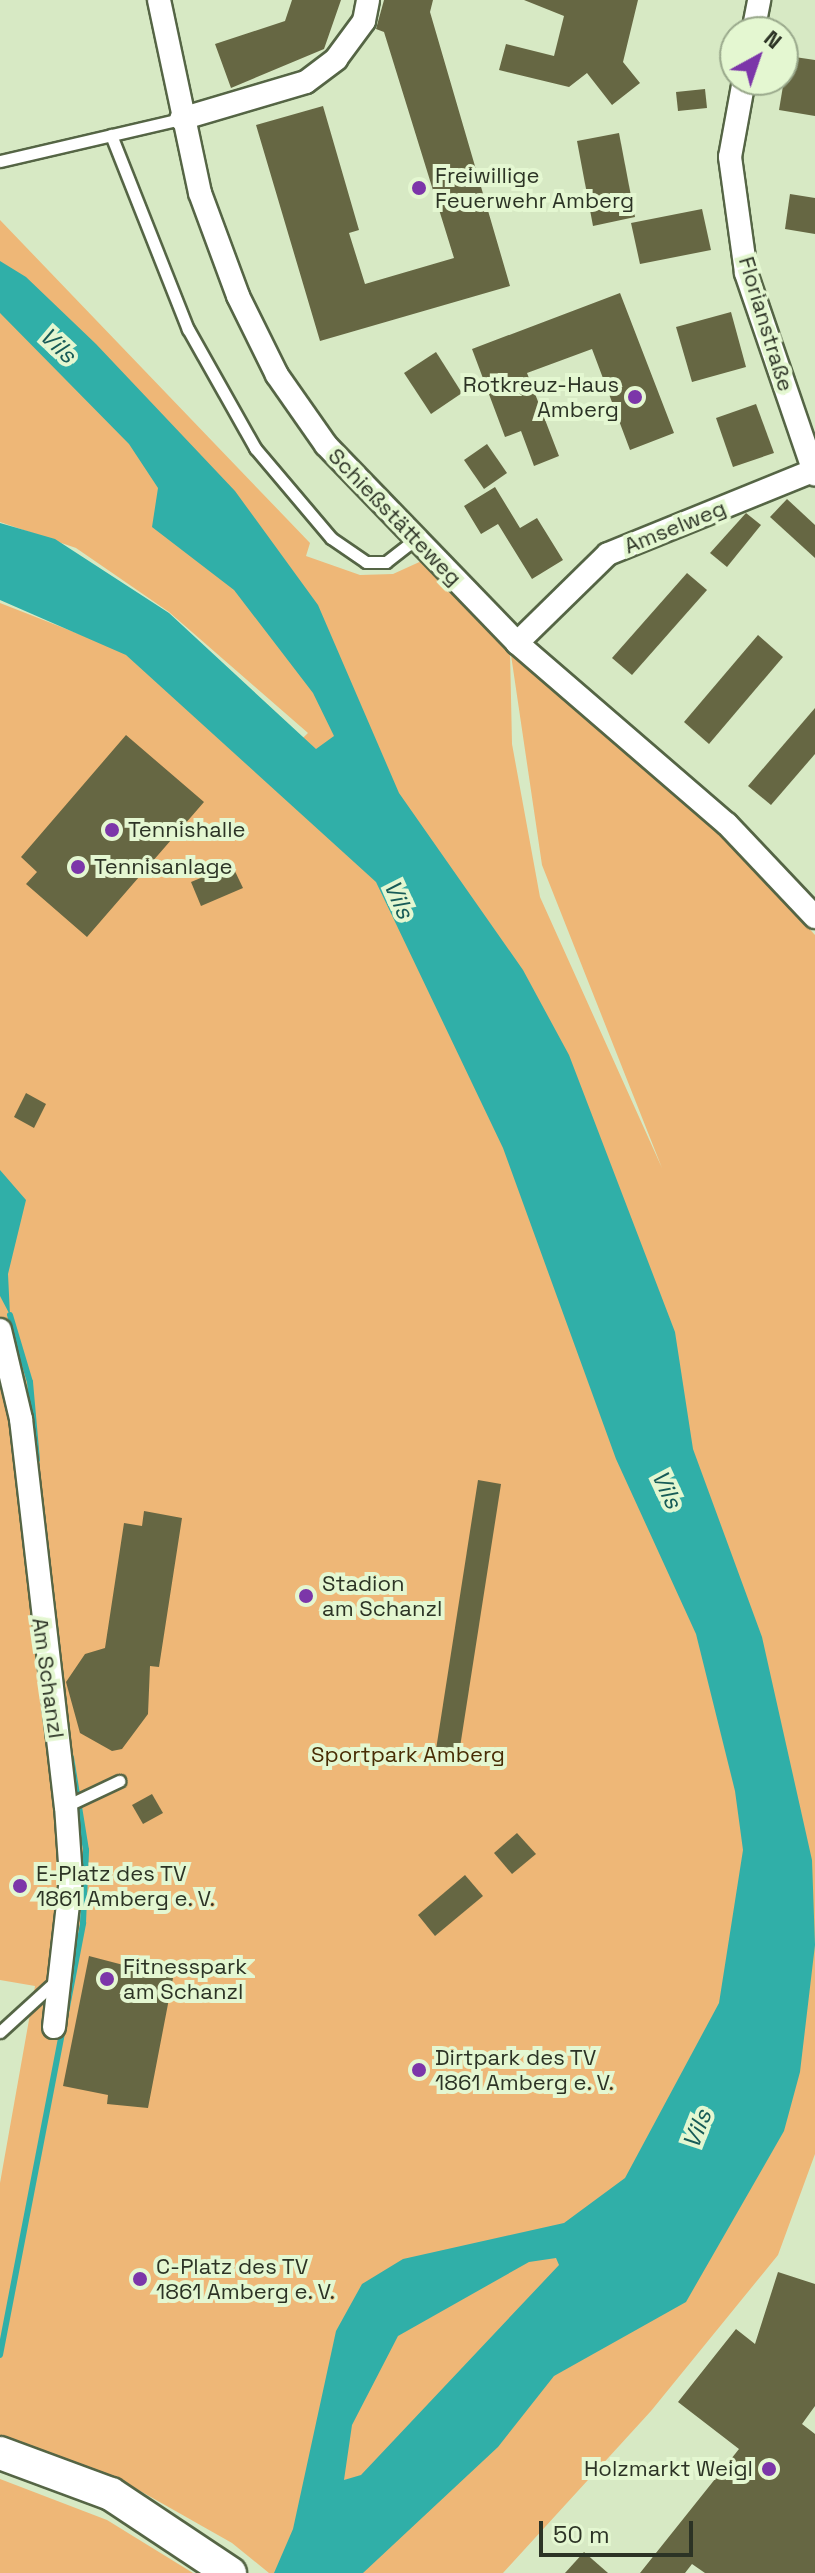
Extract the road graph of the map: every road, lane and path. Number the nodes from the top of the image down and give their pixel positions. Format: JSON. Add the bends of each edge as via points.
{"nodes":[{"id":1,"x":159,"y":0,"type":"edge"},
{"id":2,"x":368,"y":0,"type":"edge"},
{"id":3,"x":741,"y":96,"type":"edge"},
{"id":4,"x":181,"y":119,"type":"junction"},
{"id":5,"x":111,"y":135,"type":"junction"},
{"id":6,"x":0,"y":161,"type":"edge"},
{"id":7,"x":814,"y":472,"type":"edge"},
{"id":8,"x":415,"y":539,"type":"junction"},
{"id":9,"x":517,"y":643,"type":"junction"},
{"id":10,"x":815,"y":917,"type":"edge"},
{"id":11,"x":0,"y":1330,"type":"edge"},
{"id":12,"x":119,"y":1781,"type":"dead end"},
{"id":13,"x":66,"y":1806,"type":"junction"},
{"id":14,"x":61,"y":1976,"type":"junction"},
{"id":15,"x":54,"y":2027,"type":"dead end"},
{"id":16,"x":0,"y":2032,"type":"edge"},
{"id":17,"x":0,"y":2453,"type":"edge"},
{"id":18,"x":221,"y":2566,"type":"edge"}],
"edges":[{"from":1,"to":4,"type":"street","name":"Schießstätteweg"},
{"from":2,"to":4,"type":"street","via":[[364,21],[336,59],[306,82]]},
{"from":3,"to":7,"type":"street","name":"Florianstraße","via":[[730,157],[746,273]]},
{"from":4,"to":5,"type":"lane"},
{"from":4,"to":8,"type":"street","name":"Schießstätteweg","via":[[238,296],[277,375],[326,445]]},
{"from":5,"to":6,"type":"lane"},
{"from":5,"to":8,"type":"lane","via":[[188,329],[255,448],[331,538],[366,562],[386,562]]},
{"from":7,"to":9,"type":"street","name":"Amselweg","via":[[608,554]]},
{"from":8,"to":9,"type":"street","name":"Schießstätteweg"},
{"from":9,"to":10,"type":"street","name":"Schießstätteweg","via":[[727,824]]},
{"from":11,"to":13,"type":"street","name":"Am Schanzl","via":[[21,1419]]},
{"from":12,"to":13,"type":"lane"},
{"from":13,"to":14,"type":"street","name":"Am Schanzl","via":[[71,1878]]},
{"from":14,"to":15,"type":"street","name":"Am Schanzl"},
{"from":14,"to":16,"type":"lane"},
{"from":17,"to":18,"type":"main road","via":[[111,2494]]}]}
